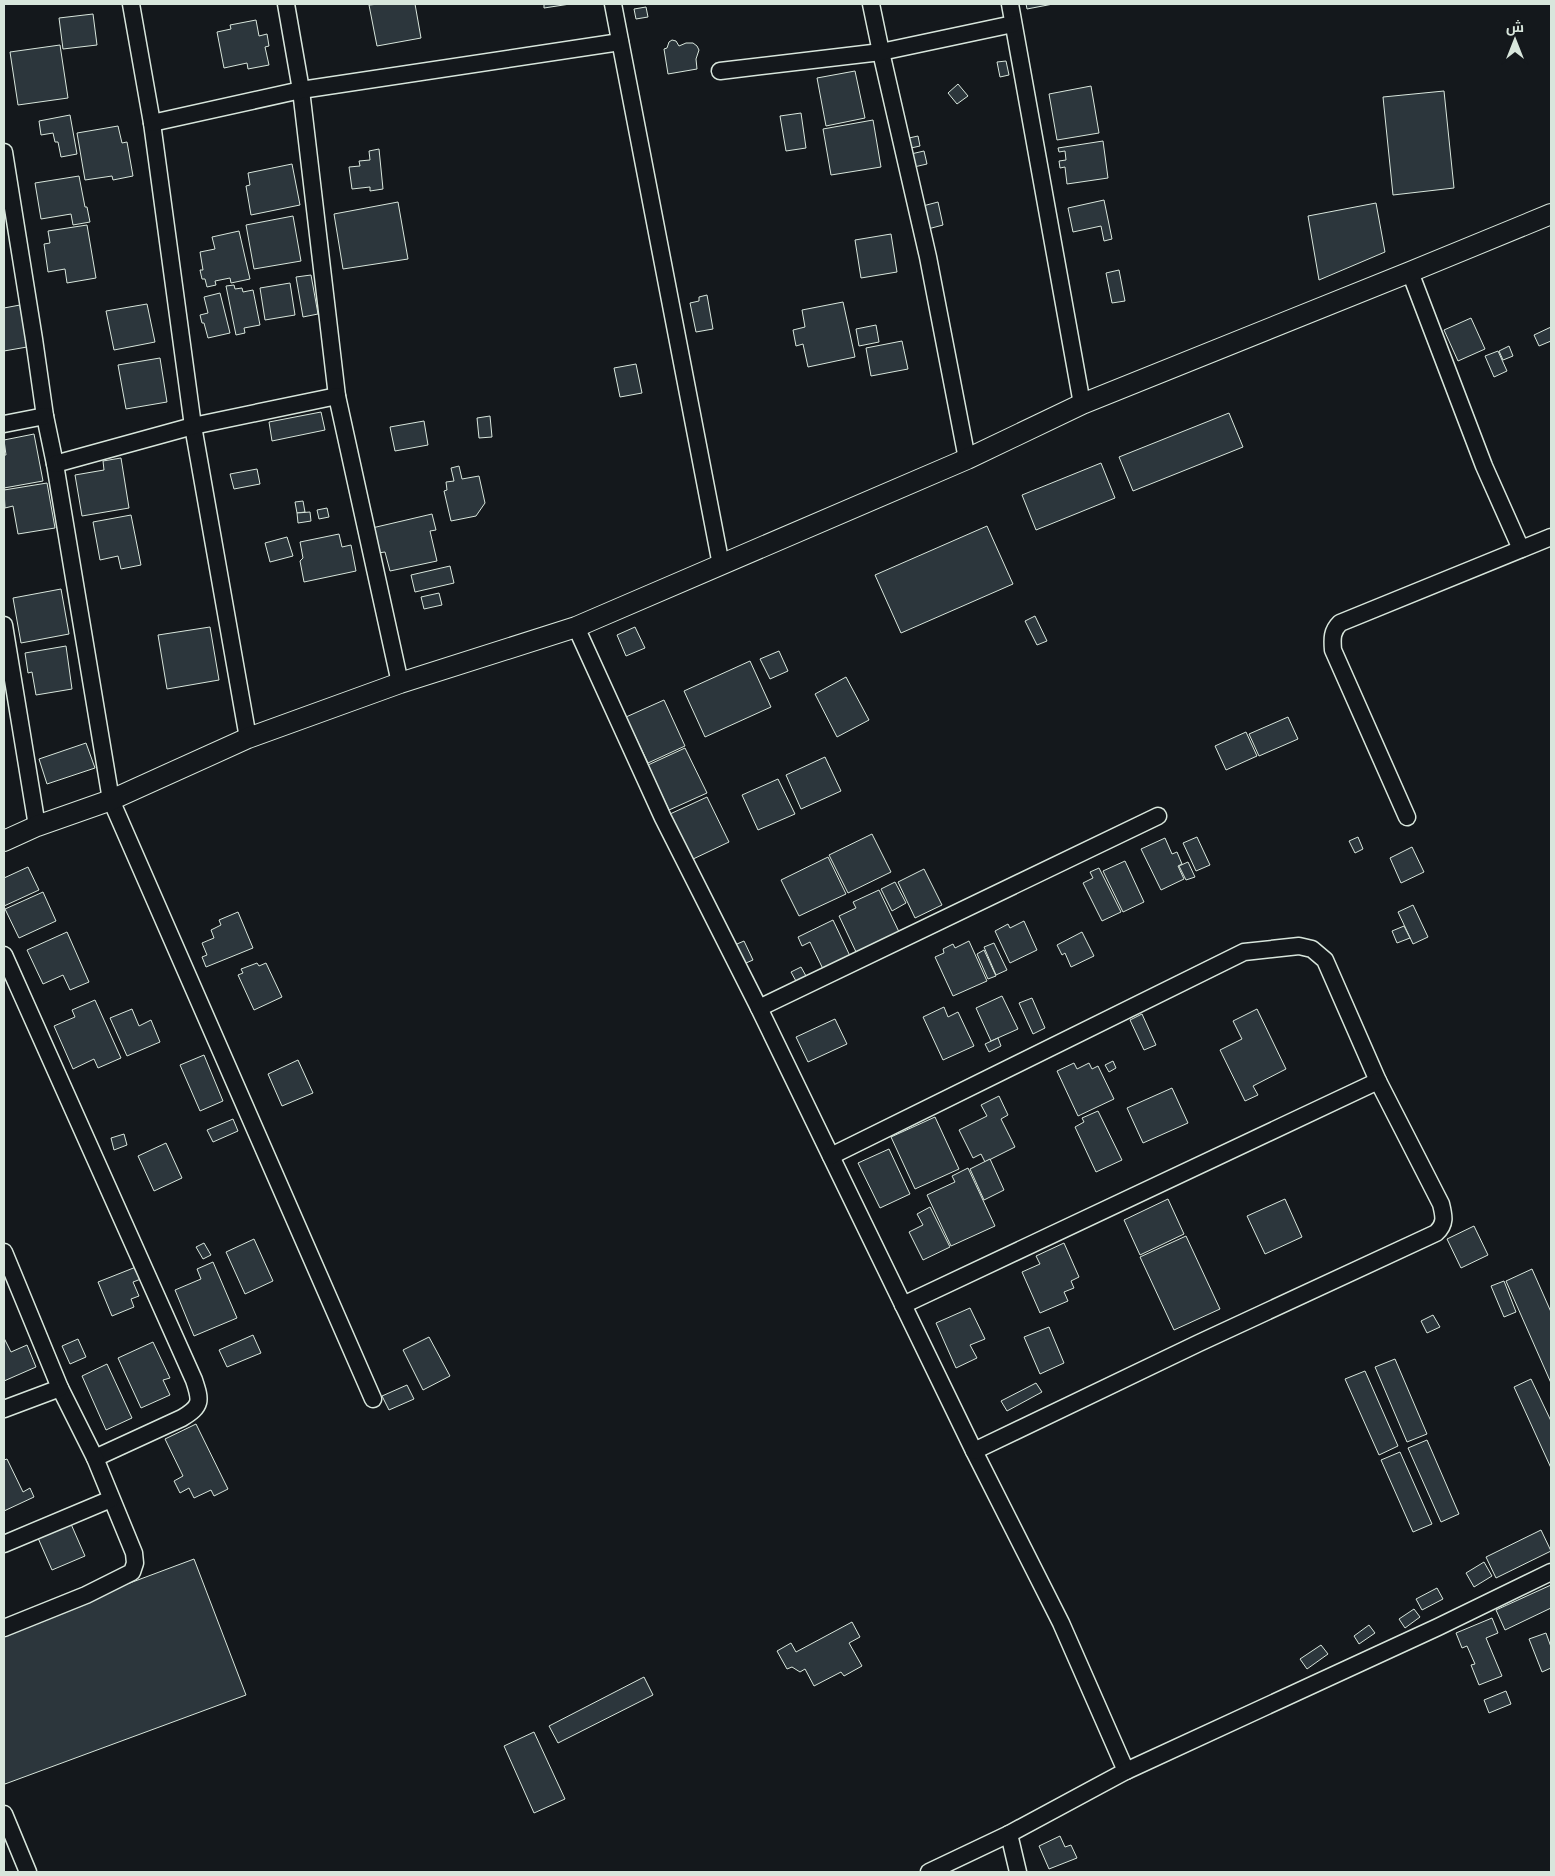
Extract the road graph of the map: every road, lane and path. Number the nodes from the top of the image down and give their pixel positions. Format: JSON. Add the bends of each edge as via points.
{"nodes":[{"id":1,"x":131,"y":4,"type":"edge"},
{"id":2,"x":286,"y":4,"type":"edge"},
{"id":3,"x":613,"y":4,"type":"edge"},
{"id":4,"x":871,"y":4,"type":"edge"},
{"id":5,"x":1010,"y":4,"type":"edge"},
{"id":6,"x":1013,"y":24,"type":"junction"},
{"id":7,"x":620,"y":42,"type":"junction"},
{"id":8,"x":881,"y":52,"type":"junction"},
{"id":9,"x":720,"y":71,"type":"dead end"},
{"id":10,"x":300,"y":90,"type":"junction"},
{"id":11,"x":152,"y":122,"type":"junction"},
{"id":12,"x":4,"y":152,"type":"edge"},
{"id":13,"x":1551,"y":214,"type":"edge"},
{"id":14,"x":1410,"y":272,"type":"junction"},
{"id":15,"x":337,"y":396,"type":"junction"},
{"id":16,"x":1082,"y":404,"type":"junction"},
{"id":17,"x":45,"y":416,"type":"junction"},
{"id":18,"x":4,"y":424,"type":"edge"},
{"id":19,"x":193,"y":426,"type":"junction"},
{"id":20,"x":967,"y":459,"type":"junction"},
{"id":21,"x":55,"y":464,"type":"junction"},
{"id":22,"x":1551,"y":537,"type":"edge"},
{"id":23,"x":1521,"y":550,"type":"junction"},
{"id":24,"x":721,"y":565,"type":"junction"},
{"id":25,"x":4,"y":626,"type":"edge"},
{"id":26,"x":576,"y":627,"type":"junction"},
{"id":27,"x":400,"y":683,"type":"junction"},
{"id":28,"x":248,"y":738,"type":"junction"},
{"id":29,"x":110,"y":800,"type":"junction"},
{"id":30,"x":1158,"y":816,"type":"dead end"},
{"id":31,"x":1407,"y":817,"type":"dead end"},
{"id":32,"x":37,"y":826,"type":"junction"},
{"id":33,"x":4,"y":841,"type":"edge"},
{"id":34,"x":4,"y":955,"type":"edge"},
{"id":35,"x":759,"y":1008,"type":"junction"},
{"id":36,"x":1378,"y":1081,"type":"junction"},
{"id":37,"x":831,"y":1156,"type":"junction"},
{"id":38,"x":4,"y":1252,"type":"edge"},
{"id":39,"x":903,"y":1305,"type":"junction"},
{"id":40,"x":60,"y":1388,"type":"junction"},
{"id":41,"x":373,"y":1399,"type":"dead end"},
{"id":42,"x":4,"y":1409,"type":"edge"},
{"id":43,"x":974,"y":1451,"type":"junction"},
{"id":44,"x":95,"y":1458,"type":"junction"},
{"id":45,"x":111,"y":1499,"type":"junction"},
{"id":46,"x":4,"y":1544,"type":"edge"},
{"id":47,"x":1551,"y":1572,"type":"edge"},
{"id":48,"x":4,"y":1628,"type":"edge"},
{"id":49,"x":1126,"y":1771,"type":"junction"},
{"id":50,"x":4,"y":1814,"type":"edge"},
{"id":51,"x":1009,"y":1834,"type":"junction"},
{"id":52,"x":28,"y":1872,"type":"edge"},
{"id":53,"x":929,"y":1872,"type":"edge"},
{"id":54,"x":1018,"y":1872,"type":"edge"}],
"edges":[{"from":1,"to":11,"type":"street"},
{"from":2,"to":10,"type":"street"},
{"from":3,"to":7,"type":"street"},
{"from":4,"to":8,"type":"street"},
{"from":5,"to":6,"type":"street"},
{"from":6,"to":8,"type":"street"},
{"from":6,"to":16,"type":"street"},
{"from":7,"to":10,"type":"street"},
{"from":7,"to":24,"type":"street"},
{"from":8,"to":9,"type":"street"},
{"from":8,"to":20,"type":"street","via":[[928,257]]},
{"from":10,"to":11,"type":"street"},
{"from":10,"to":15,"type":"street"},
{"from":11,"to":19,"type":"street"},
{"from":12,"to":17,"type":"street"},
{"from":13,"to":14,"type":"street"},
{"from":14,"to":16,"type":"street"},
{"from":14,"to":23,"type":"street","via":[[1484,466]]},
{"from":15,"to":19,"type":"street"},
{"from":15,"to":27,"type":"street"},
{"from":16,"to":20,"type":"street"},
{"from":17,"to":18,"type":"street"},
{"from":17,"to":21,"type":"street"},
{"from":19,"to":21,"type":"street"},
{"from":19,"to":28,"type":"street"},
{"from":20,"to":24,"type":"street"},
{"from":21,"to":29,"type":"street"},
{"from":22,"to":23,"type":"street"},
{"from":23,"to":31,"type":"street","via":[[1340,623],[1334,629],[1333,650]]},
{"from":24,"to":26,"type":"street"},
{"from":25,"to":32,"type":"street"},
{"from":26,"to":27,"type":"street"},
{"from":26,"to":35,"type":"street","via":[[663,818]]},
{"from":27,"to":28,"type":"street"},
{"from":28,"to":29,"type":"street"},
{"from":29,"to":32,"type":"street"},
{"from":29,"to":41,"type":"street"},
{"from":30,"to":35,"type":"street"},
{"from":32,"to":33,"type":"street"},
{"from":34,"to":44,"type":"street","via":[[199,1395],[194,1411]]},
{"from":35,"to":37,"type":"street"},
{"from":36,"to":37,"type":"street","via":[[1325,960],[1312,949],[1299,946],[1244,952]]},
{"from":36,"to":39,"type":"street"},
{"from":36,"to":43,"type":"street","via":[[1441,1204],[1444,1214],[1442,1228]]},
{"from":37,"to":39,"type":"street"},
{"from":38,"to":40,"type":"street"},
{"from":39,"to":43,"type":"street"},
{"from":40,"to":42,"type":"street"},
{"from":40,"to":44,"type":"street"},
{"from":43,"to":49,"type":"street","via":[[1062,1623]]},
{"from":44,"to":45,"type":"street"},
{"from":45,"to":46,"type":"street"},
{"from":45,"to":48,"type":"street","via":[[134,1553],[132,1572],[86,1595]]},
{"from":47,"to":49,"type":"street"},
{"from":49,"to":51,"type":"street"},
{"from":50,"to":52,"type":"street"},
{"from":51,"to":53,"type":"street"},
{"from":51,"to":54,"type":"street"}]}
